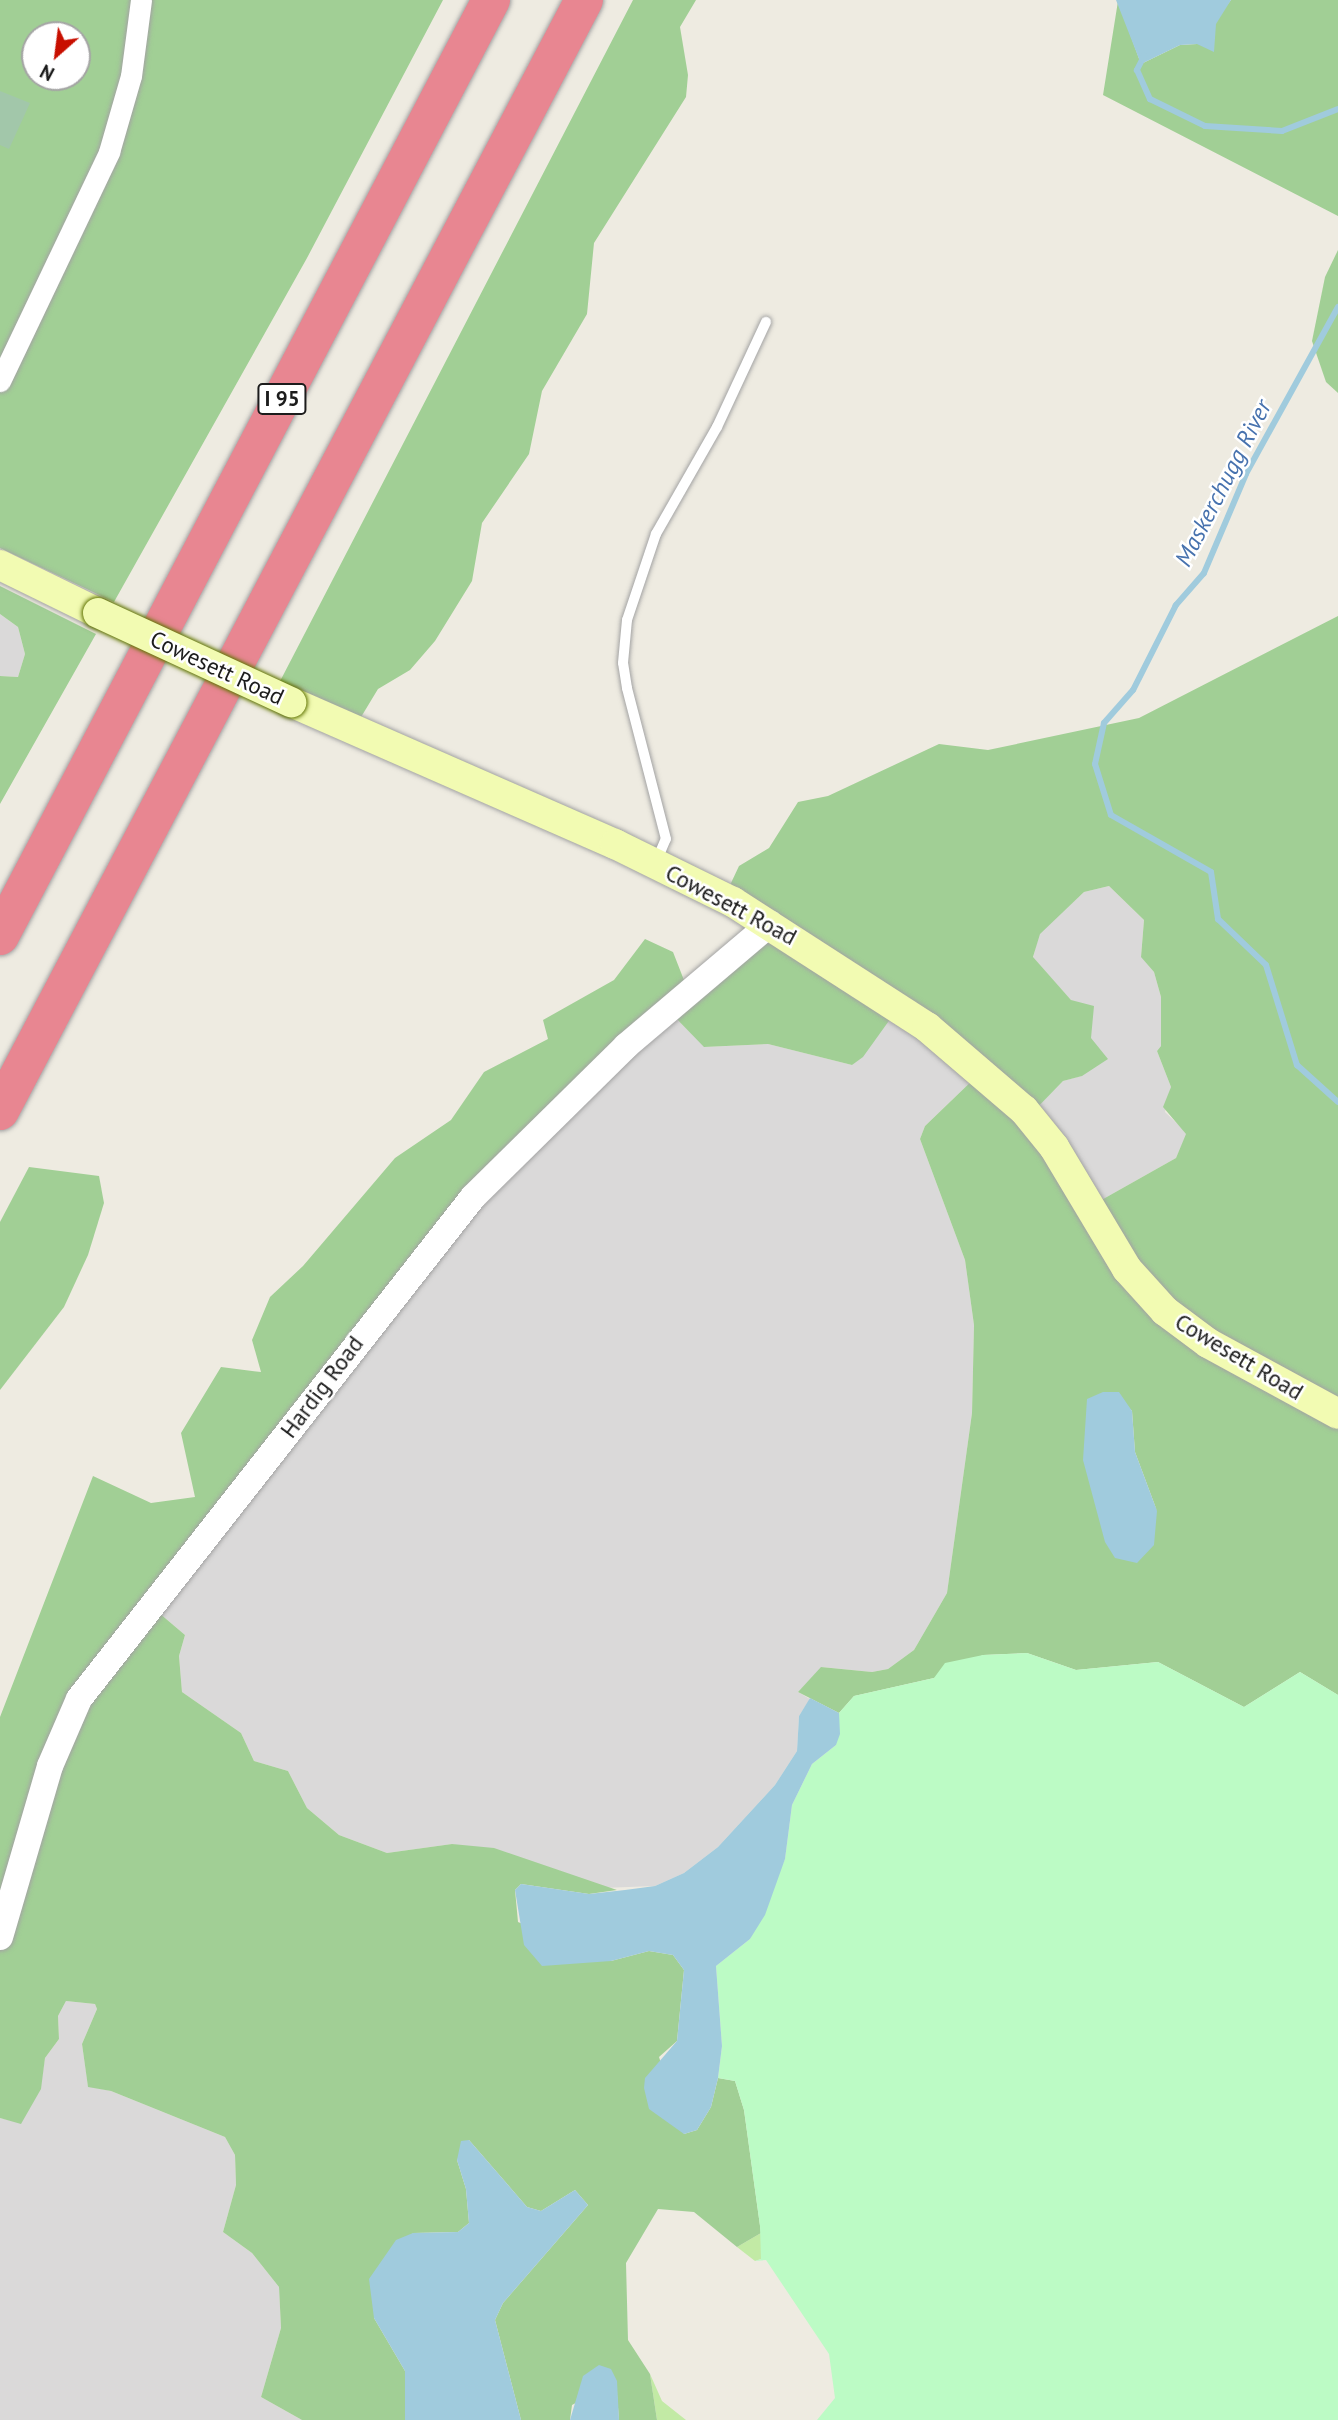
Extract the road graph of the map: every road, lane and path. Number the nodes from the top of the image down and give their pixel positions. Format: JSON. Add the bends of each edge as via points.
{"nodes":[{"id":1,"x":141,"y":0,"type":"edge"},
{"id":2,"x":491,"y":0,"type":"edge"},
{"id":3,"x":584,"y":0,"type":"edge"},
{"id":4,"x":766,"y":322,"type":"dead end"},
{"id":5,"x":0,"y":381,"type":"edge"},
{"id":6,"x":0,"y":565,"type":"edge"},
{"id":7,"x":655,"y":864,"type":"junction"},
{"id":8,"x":770,"y":925,"type":"junction"},
{"id":9,"x":0,"y":936,"type":"edge"},
{"id":10,"x":0,"y":1111,"type":"edge"},
{"id":11,"x":1338,"y":1414,"type":"edge"},
{"id":12,"x":0,"y":1937,"type":"edge"}],
"edges":[{"from":1,"to":5,"type":"street","via":[[131,76],[109,152]]},
{"from":2,"to":9,"type":"highway","number":"I 95"},
{"from":3,"to":10,"type":"highway"},
{"from":4,"to":7,"type":"lane","via":[[717,427],[656,534],[627,620],[623,663],[627,688],[666,839]]},
{"from":6,"to":7,"type":"main road","name":"Cowesett Road","bridge":true,"via":[[291,702]]},
{"from":7,"to":8,"type":"main road","name":"Cowesett Road"},
{"from":8,"to":11,"type":"main road","name":"Cowesett Road","via":[[927,1027],[1002,1087],[1054,1147],[1110,1244],[1165,1311],[1208,1343]]},
{"from":8,"to":12,"type":"street","name":"Hardig Road","via":[[626,1046],[473,1197],[79,1699],[50,1766]]}]}
